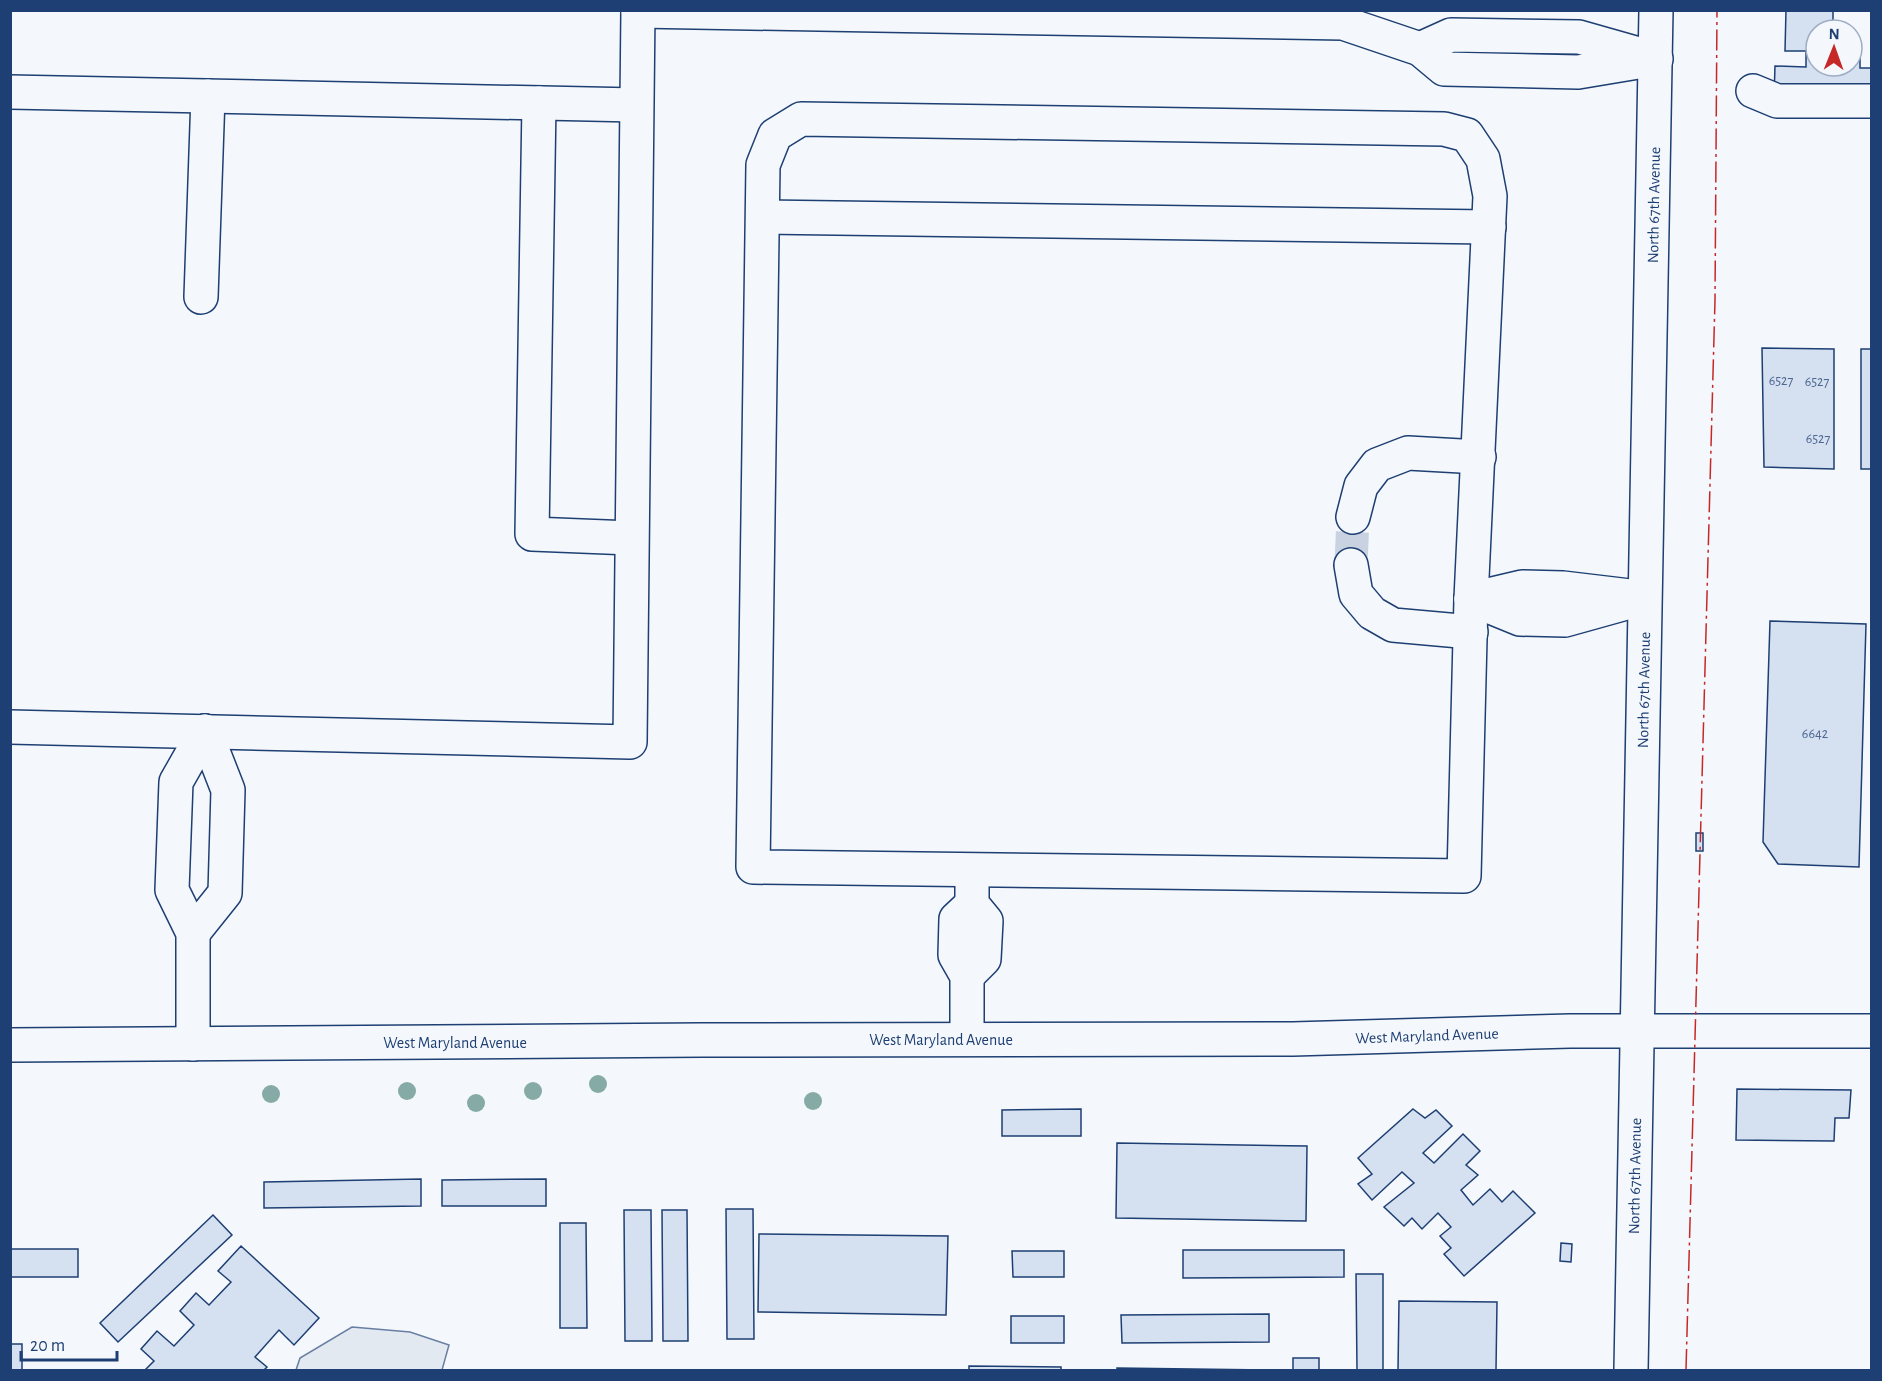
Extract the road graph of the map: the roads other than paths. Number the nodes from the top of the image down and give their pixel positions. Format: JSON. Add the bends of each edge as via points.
{"nodes":[{"id":1,"x":1656,"y":10,"type":"edge"},
{"id":2,"x":638,"y":11,"type":"edge"},
{"id":3,"x":1343,"y":16,"type":"edge"},
{"id":4,"x":1656,"y":59,"type":"junction"},
{"id":5,"x":1753,"y":91,"type":"dead end"},
{"id":6,"x":10,"y":92,"type":"edge"},
{"id":7,"x":208,"y":96,"type":"junction"},
{"id":8,"x":1872,"y":101,"type":"edge"},
{"id":9,"x":539,"y":103,"type":"junction"},
{"id":10,"x":636,"y":105,"type":"junction"},
{"id":11,"x":763,"y":217,"type":"junction"},
{"id":12,"x":1489,"y":227,"type":"junction"},
{"id":13,"x":201,"y":297,"type":"dead end"},
{"id":14,"x":1479,"y":457,"type":"junction"},
{"id":15,"x":1353,"y":517,"type":"tunnel mouth"},
{"id":16,"x":632,"y":538,"type":"junction"},
{"id":17,"x":1351,"y":565,"type":"tunnel mouth"},
{"id":18,"x":1644,"y":598,"type":"junction"},
{"id":19,"x":1471,"y":599,"type":"junction"},
{"id":20,"x":1471,"y":632,"type":"junction"},
{"id":21,"x":10,"y":727,"type":"edge"},
{"id":22,"x":205,"y":731,"type":"junction"},
{"id":23,"x":973,"y":870,"type":"junction"},
{"id":24,"x":193,"y":933,"type":"junction"},
{"id":25,"x":1637,"y":1030,"type":"junction"},
{"id":26,"x":1872,"y":1031,"type":"edge"},
{"id":27,"x":967,"y":1039,"type":"junction"},
{"id":28,"x":193,"y":1044,"type":"junction"},
{"id":29,"x":10,"y":1045,"type":"edge"},
{"id":30,"x":1631,"y":1371,"type":"edge"}],
"edges":[{"from":1,"to":4,"type":"street","name":"North 67th Avenue"},
{"from":2,"to":3,"type":"street"},
{"from":2,"to":10,"type":"street"},
{"from":3,"to":4,"type":"street","via":[[1420,49],[1450,35],[1579,37]]},
{"from":4,"to":18,"type":"street","name":"North 67th Avenue"},
{"from":5,"to":8,"type":"street","via":[[1777,101]]},
{"from":6,"to":7,"type":"street"},
{"from":7,"to":9,"type":"street"},
{"from":7,"to":13,"type":"street"},
{"from":9,"to":10,"type":"street"},
{"from":9,"to":16,"type":"street","via":[[531,534]]},
{"from":10,"to":16,"type":"street"},
{"from":11,"to":12,"type":"street"},
{"from":11,"to":12,"type":"street","via":[[763,165],[775,135],[801,119],[1444,129],[1467,135],[1483,159],[1490,196]]},
{"from":11,"to":23,"type":"street","via":[[753,867]]},
{"from":12,"to":14,"type":"street"},
{"from":14,"to":15,"type":"street","via":[[1408,453],[1377,465],[1361,486]]},
{"from":14,"to":19,"type":"street"},
{"from":16,"to":22,"type":"street","via":[[630,742]]},
{"from":17,"to":20,"type":"street","via":[[1356,594],[1372,613],[1393,625]]},
{"from":18,"to":19,"type":"street","via":[[1565,620],[1520,619]]},
{"from":18,"to":25,"type":"street","name":"North 67th Avenue"},
{"from":19,"to":20,"type":"street"},
{"from":20,"to":23,"type":"street","via":[[1464,876]]},
{"from":21,"to":22,"type":"street"},
{"from":22,"to":24,"type":"street","via":[[176,782],[172,890]]},
{"from":22,"to":24,"type":"street","via":[[228,790],[225,893]]},
{"from":23,"to":27,"type":"street","via":[[972,904],[986,921],[984,959],[967,976]]},
{"from":24,"to":28,"type":"street"},
{"from":25,"to":26,"type":"street","name":"West Maryland Avenue"},
{"from":25,"to":27,"type":"street","name":"West Maryland Avenue","via":[[1293,1039]]},
{"from":25,"to":30,"type":"street","name":"North 67th Avenue"},
{"from":27,"to":28,"type":"street","name":"West Maryland Avenue"},
{"from":28,"to":29,"type":"street","name":"West Maryland Avenue"}]}
